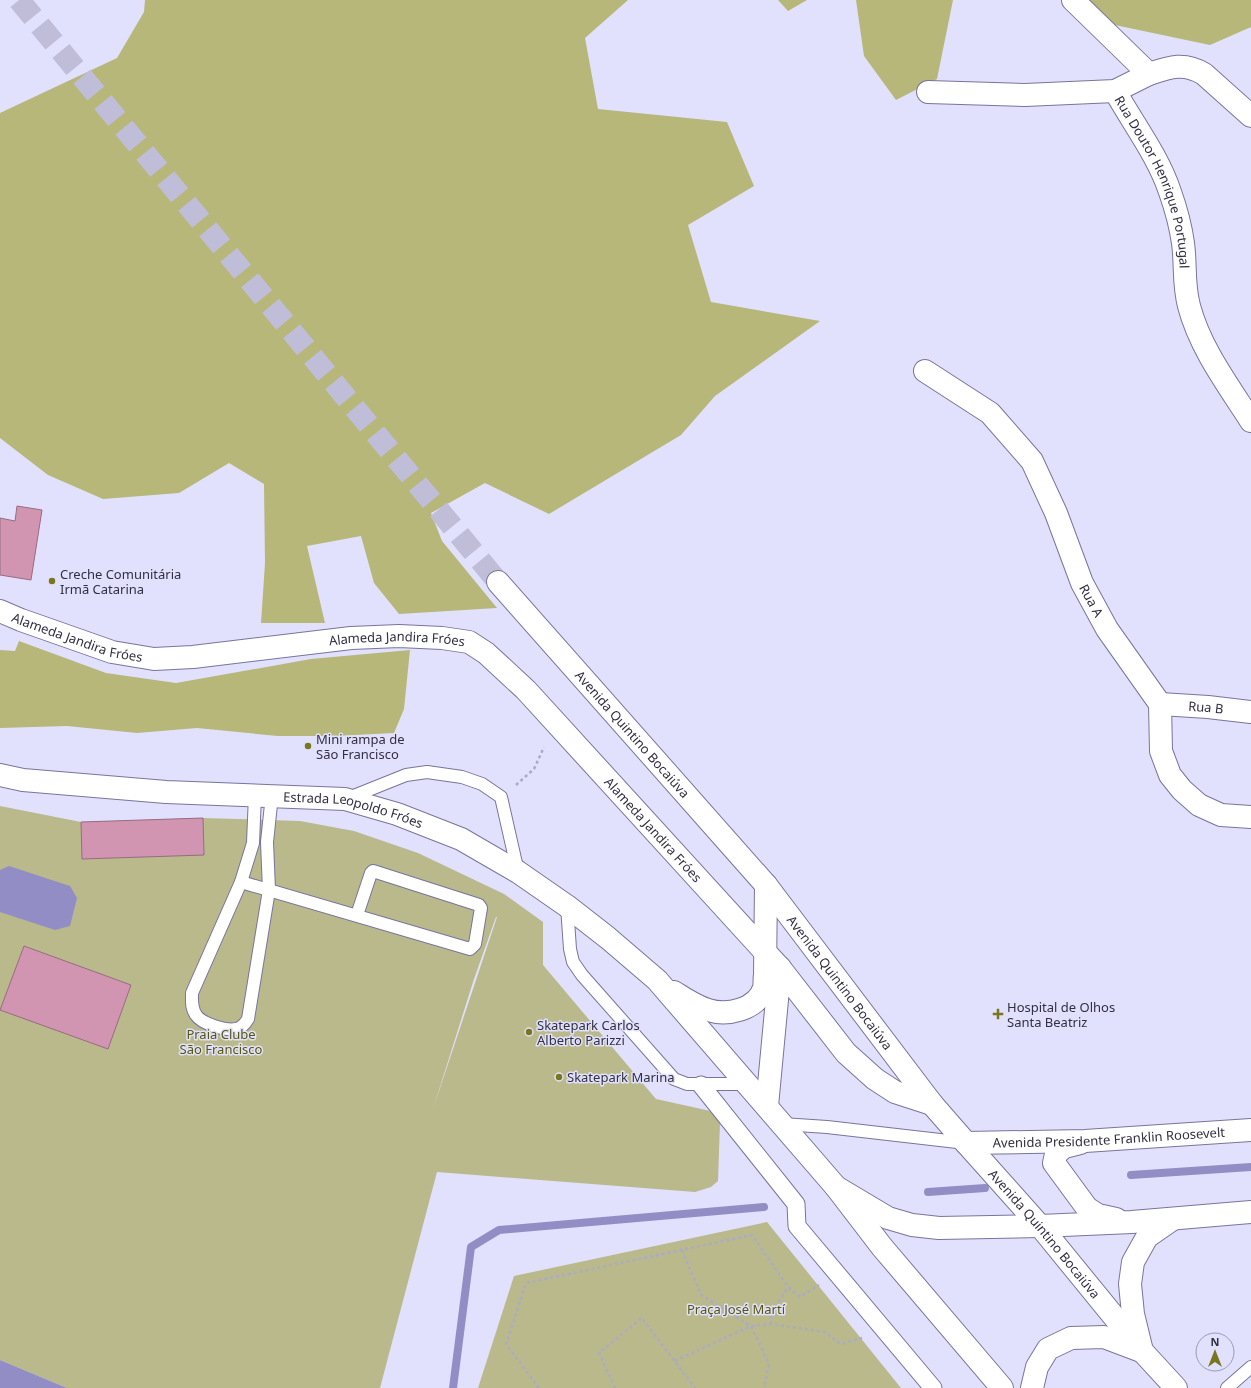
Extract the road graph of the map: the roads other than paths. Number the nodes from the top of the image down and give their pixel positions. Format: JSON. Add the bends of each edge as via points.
{"nodes":[{"id":1,"x":1074,"y":0,"type":"edge"},
{"id":2,"x":1149,"y":74,"type":"junction"},
{"id":3,"x":1115,"y":91,"type":"junction"},
{"id":4,"x":928,"y":92,"type":"dead end"},
{"id":5,"x":1251,"y":116,"type":"edge"},
{"id":6,"x":925,"y":371,"type":"dead end"},
{"id":7,"x":1251,"y":421,"type":"edge"},
{"id":8,"x":498,"y":582,"type":"tunnel mouth"},
{"id":9,"x":0,"y":611,"type":"edge"},
{"id":10,"x":1160,"y":704,"type":"junction"},
{"id":11,"x":1251,"y":712,"type":"edge"},
{"id":12,"x":0,"y":775,"type":"edge"},
{"id":13,"x":264,"y":795,"type":"junction"},
{"id":14,"x":345,"y":799,"type":"junction"},
{"id":15,"x":1251,"y":816,"type":"edge"},
{"id":16,"x":518,"y":872,"type":"junction"},
{"id":17,"x":241,"y":882,"type":"junction"},
{"id":18,"x":766,"y":885,"type":"junction"},
{"id":19,"x":270,"y":890,"type":"junction"},
{"id":20,"x":567,"y":906,"type":"junction"},
{"id":21,"x":357,"y":915,"type":"junction"},
{"id":22,"x":773,"y":960,"type":"junction"},
{"id":23,"x":657,"y":980,"type":"junction"},
{"id":24,"x":747,"y":1084,"type":"junction"},
{"id":25,"x":701,"y":1085,"type":"junction"},
{"id":26,"x":932,"y":1104,"type":"junction"},
{"id":27,"x":767,"y":1106,"type":"junction"},
{"id":28,"x":782,"y":1124,"type":"junction"},
{"id":29,"x":1251,"y":1130,"type":"edge"},
{"id":30,"x":1085,"y":1141,"type":"junction"},
{"id":31,"x":966,"y":1143,"type":"junction"},
{"id":32,"x":836,"y":1187,"type":"junction"},
{"id":33,"x":1251,"y":1212,"type":"edge"},
{"id":34,"x":1176,"y":1218,"type":"junction"},
{"id":35,"x":1132,"y":1222,"type":"junction"},
{"id":36,"x":1040,"y":1226,"type":"junction"},
{"id":37,"x":1142,"y":1351,"type":"junction"},
{"id":38,"x":1251,"y":1367,"type":"edge"},
{"id":39,"x":933,"y":1388,"type":"edge"},
{"id":40,"x":1002,"y":1388,"type":"edge"},
{"id":41,"x":1032,"y":1388,"type":"edge"},
{"id":42,"x":1176,"y":1388,"type":"edge"},
{"id":43,"x":1227,"y":1388,"type":"edge"}],
"edges":[{"from":1,"to":2,"type":"main road"},
{"from":2,"to":3,"type":"main road"},
{"from":2,"to":5,"type":"main road","via":[[1173,67],[1196,69]]},
{"from":3,"to":4,"type":"main road","name":"Rua Doutor Henrique Portugal","via":[[1025,95]]},
{"from":3,"to":7,"type":"main road","name":"Rua Doutor Henrique Portugal","via":[[1159,163],[1170,193],[1183,242],[1184,284],[1197,332]]},
{"from":6,"to":10,"type":"main road","name":"Rua A","via":[[990,412],[1032,461],[1056,513],[1082,583],[1107,629]]},
{"from":8,"to":18,"type":"main road","name":"Avenida Quintino Bocaiúva"},
{"from":9,"to":22,"type":"main road","name":"Alameda Jandira Fróes","via":[[112,652],[154,659],[193,657],[351,638],[399,636],[469,642],[486,653],[526,690]]},
{"from":10,"to":11,"type":"main road","name":"Rua B"},
{"from":10,"to":15,"type":"main road","via":[[1161,750],[1170,775],[1182,790],[1199,805],[1221,815]]},
{"from":12,"to":13,"type":"main road","name":"Estrada Leopoldo Fróes","via":[[23,780],[166,792]]},
{"from":13,"to":14,"type":"main road","name":"Estrada Leopoldo Fróes"},
{"from":13,"to":17,"type":"lane"},
{"from":13,"to":19,"type":"lane"},
{"from":14,"to":16,"type":"main road","name":"Estrada Leopoldo Fróes","via":[[397,814],[461,839]]},
{"from":14,"to":16,"type":"lane","via":[[406,775],[427,772],[462,777],[482,784],[502,797]]},
{"from":16,"to":20,"type":"main road","name":"Estrada Leopoldo Fróes"},
{"from":17,"to":19,"type":"lane"},
{"from":17,"to":19,"type":"lane","via":[[192,993],[192,1007],[196,1016],[205,1023],[237,1029],[248,1019]]},
{"from":18,"to":22,"type":"main road"},
{"from":18,"to":26,"type":"main road","name":"Avenida Quintino Bocaiúva"},
{"from":19,"to":21,"type":"lane"},
{"from":20,"to":23,"type":"main road","name":"Estrada Leopoldo Fróes"},
{"from":20,"to":25,"type":"lane","via":[[573,962],[582,975],[674,1079],[687,1084]]},
{"from":21,"to":21,"type":"lane","via":[[373,871],[479,905],[481,908],[475,944],[470,950]]},
{"from":22,"to":23,"type":"main road","via":[[764,988],[752,1004],[734,1011],[709,1010],[690,1002]]},
{"from":22,"to":26,"type":"main road","name":"Alameda Jandira Fróes","via":[[846,1053],[874,1079],[895,1092]]},
{"from":22,"to":27,"type":"main road"},
{"from":23,"to":24,"type":"main road"},
{"from":24,"to":25,"type":"lane"},
{"from":24,"to":27,"type":"main road"},
{"from":25,"to":39,"type":"street","via":[[796,1204],[797,1226]]},
{"from":26,"to":31,"type":"main road","name":"Avenida Quintino Bocaiúva"},
{"from":27,"to":28,"type":"main road"},
{"from":28,"to":31,"type":"lane"},
{"from":28,"to":32,"type":"main road"},
{"from":29,"to":30,"type":"main road","name":"Avenida Presidente Franklin Roosevelt"},
{"from":30,"to":31,"type":"main road","name":"Avenida Presidente Franklin Roosevelt"},
{"from":30,"to":35,"type":"main road","via":[[1064,1147],[1056,1154],[1054,1163],[1086,1208],[1098,1215]]},
{"from":31,"to":36,"type":"main road","name":"Avenida Quintino Bocaiúva"},
{"from":32,"to":36,"type":"main road","via":[[888,1218],[912,1225],[939,1228]]},
{"from":32,"to":40,"type":"main road","via":[[882,1247]]},
{"from":33,"to":34,"type":"main road"},
{"from":34,"to":35,"type":"main road"},
{"from":34,"to":37,"type":"main road","via":[[1147,1237],[1133,1262],[1130,1284],[1133,1314]]},
{"from":35,"to":36,"type":"main road"},
{"from":36,"to":37,"type":"main road","name":"Avenida Quintino Bocaiúva"},
{"from":37,"to":41,"type":"main road","via":[[1104,1337],[1071,1338],[1048,1349],[1037,1367]]},
{"from":37,"to":42,"type":"main road","name":"Avenida Quintino Bocaiúva"},
{"from":38,"to":43,"type":"lane"}]}
